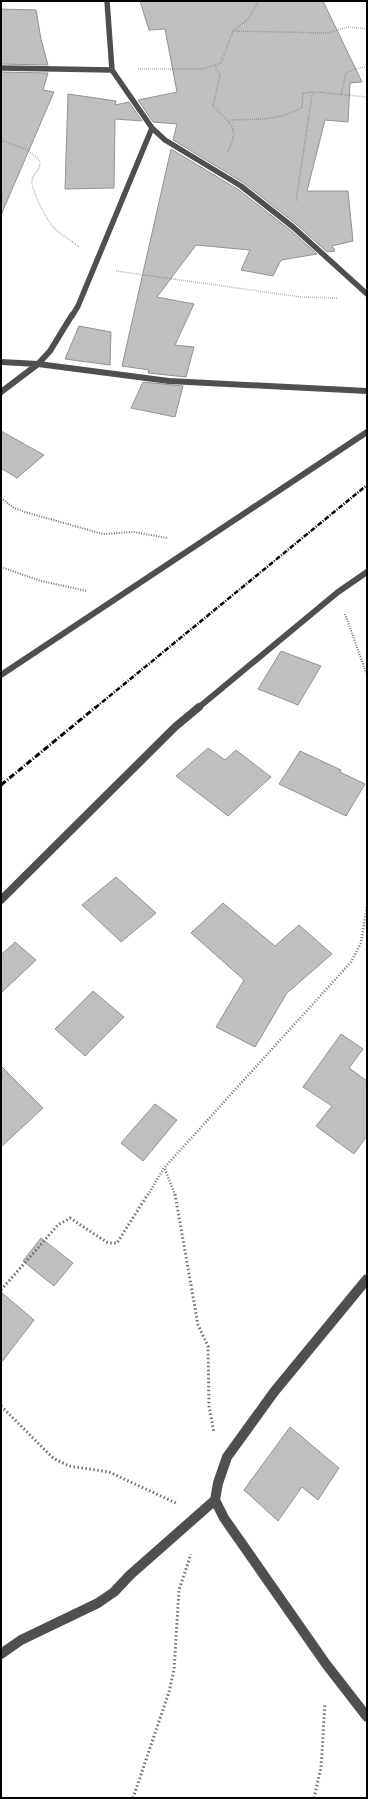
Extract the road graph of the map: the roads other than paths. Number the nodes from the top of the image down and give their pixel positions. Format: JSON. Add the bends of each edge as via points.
{"nodes":[{"id":1,"x":107,"y":1,"type":"edge"},
{"id":2,"x":1,"y":68,"type":"edge"},
{"id":3,"x":112,"y":70,"type":"junction"},
{"id":4,"x":152,"y":128,"type":"junction"},
{"id":5,"x":367,"y":294,"type":"edge"},
{"id":6,"x":1,"y":362,"type":"edge"},
{"id":7,"x":38,"y":364,"type":"junction"},
{"id":8,"x":367,"y":391,"type":"edge"},
{"id":9,"x":1,"y":392,"type":"edge"},
{"id":10,"x":367,"y":432,"type":"edge"},
{"id":11,"x":367,"y":572,"type":"edge"},
{"id":12,"x":1,"y":675,"type":"edge"},
{"id":13,"x":1,"y":900,"type":"edge"},
{"id":14,"x":367,"y":1279,"type":"edge"},
{"id":15,"x":215,"y":1500,"type":"junction"},
{"id":16,"x":1,"y":1654,"type":"edge"},
{"id":17,"x":367,"y":1717,"type":"edge"}],
"edges":[{"from":1,"to":3,"type":"street"},
{"from":2,"to":3,"type":"street"},
{"from":3,"to":4,"type":"street"},
{"from":4,"to":5,"type":"street","via":[[165,140],[241,186],[293,227]]},
{"from":4,"to":7,"type":"street","via":[[78,306],[50,351]]},
{"from":6,"to":7,"type":"street"},
{"from":7,"to":8,"type":"street","via":[[169,381]]},
{"from":7,"to":9,"type":"street"},
{"from":10,"to":12,"type":"street"},
{"from":11,"to":13,"type":"street","via":[[338,592],[175,727]]},
{"from":14,"to":15,"type":"street","via":[[274,1392],[227,1457]]},
{"from":15,"to":16,"type":"street","via":[[114,1592],[98,1603],[20,1640]]},
{"from":15,"to":17,"type":"street","via":[[224,1518],[326,1664]]}]}
